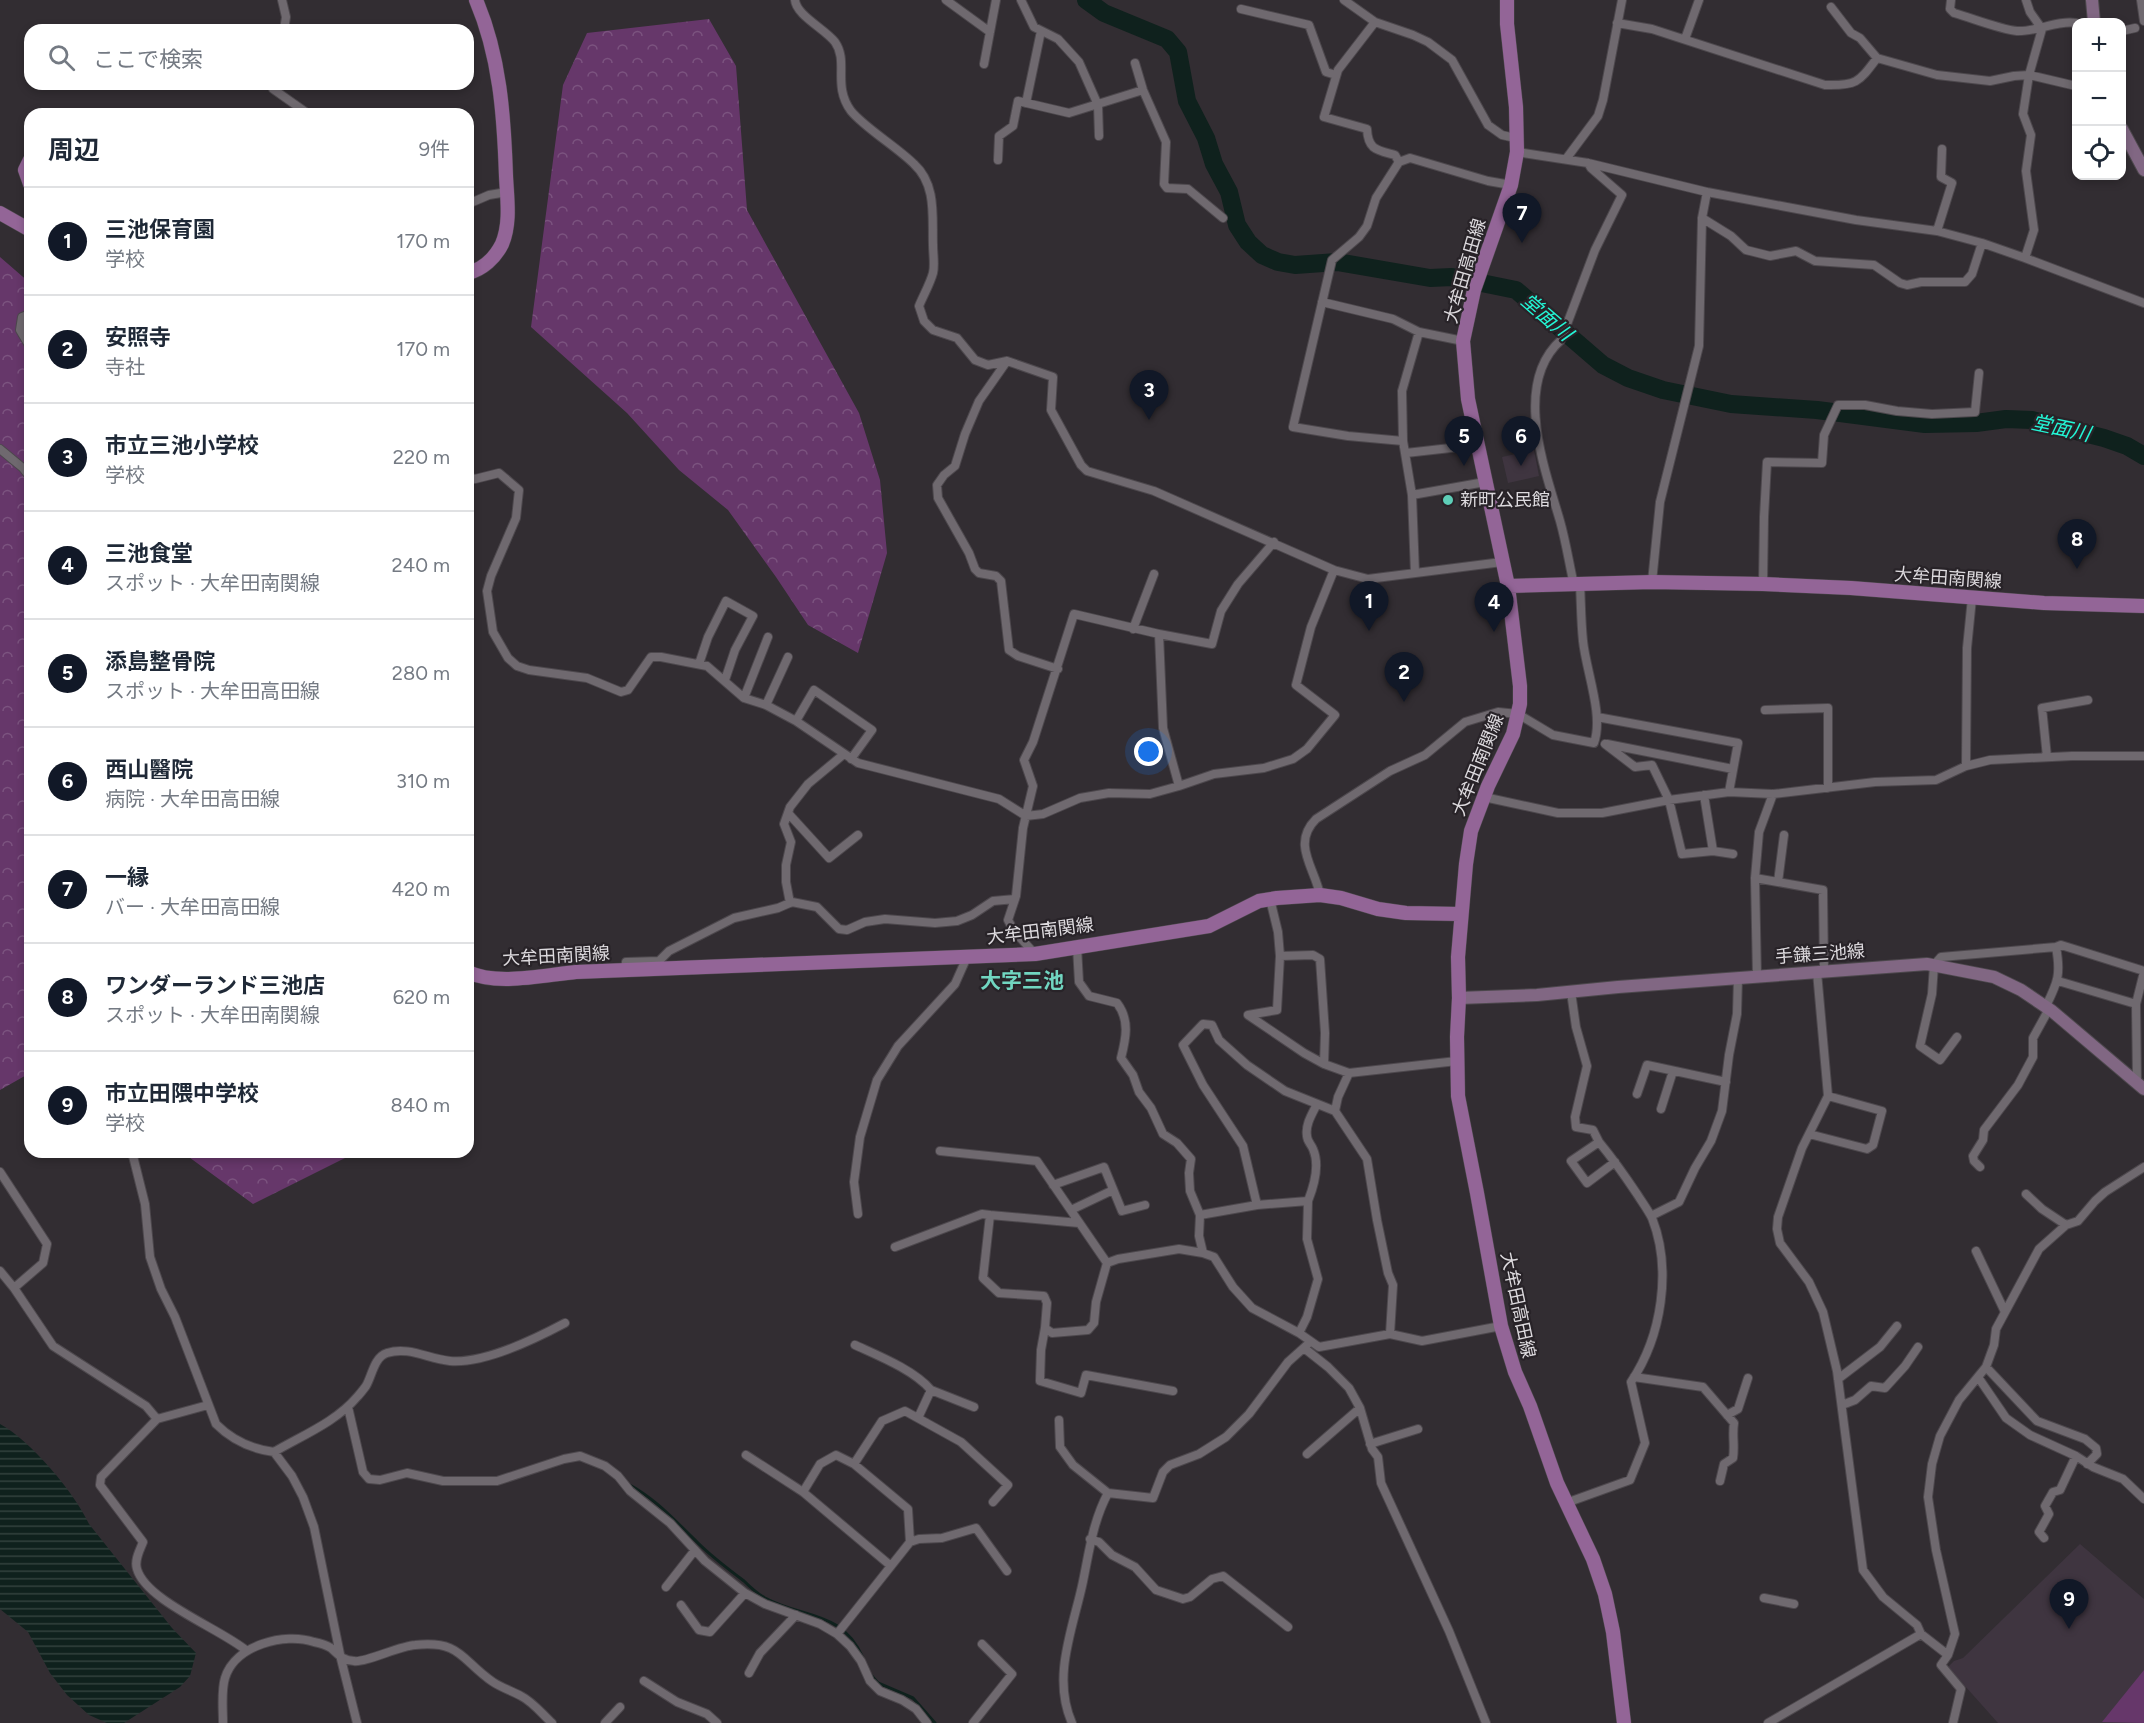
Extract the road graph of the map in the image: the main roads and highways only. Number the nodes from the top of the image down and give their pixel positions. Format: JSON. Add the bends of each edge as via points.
{"nodes":[{"id":1,"x":476,"y":0,"type":"edge"},
{"id":2,"x":1507,"y":0,"type":"edge"},
{"id":3,"x":2092,"y":0,"type":"edge"},
{"id":4,"x":2094,"y":18,"type":"edge"},
{"id":5,"x":2126,"y":138,"type":"edge"},
{"id":6,"x":2144,"y":170,"type":"edge"},
{"id":7,"x":0,"y":213,"type":"edge"},
{"id":8,"x":24,"y":227,"type":"edge"},
{"id":9,"x":474,"y":272,"type":"edge"},
{"id":10,"x":1508,"y":586,"type":"junction"},
{"id":11,"x":2144,"y":606,"type":"edge"},
{"id":12,"x":1460,"y":914,"type":"junction"},
{"id":13,"x":474,"y":974,"type":"edge"},
{"id":14,"x":1460,"y":998,"type":"junction"},
{"id":15,"x":2141,"y":1086,"type":"edge"},
{"id":16,"x":1624,"y":1723,"type":"edge"}],
"edges":[{"from":1,"to":9,"type":"main road","via":[[497,66],[504,115],[507,192],[506,231],[501,246],[490,262]]},
{"from":2,"to":10,"type":"main road","name":"大牟田高田線","via":[[1516,107],[1511,185],[1479,273],[1463,341],[1468,399]]},
{"from":3,"to":4,"type":"main road"},
{"from":5,"to":6,"type":"main road"},
{"from":7,"to":8,"type":"main road"},
{"from":10,"to":11,"type":"main road","name":"大牟田南関線","via":[[1764,584]]},
{"from":10,"to":12,"type":"main road","name":"大牟田南関線","via":[[1520,686],[1518,714],[1471,831]]},
{"from":12,"to":13,"type":"main road","name":"大牟田南関線","via":[[1406,913],[1320,895],[1259,902],[1209,926],[1035,954],[502,978]]},
{"from":12,"to":14,"type":"main road","name":"大牟田高田線"},
{"from":14,"to":15,"type":"main road","name":"手鎌三池線","via":[[1934,965],[1994,977],[2021,990]]},
{"from":14,"to":16,"type":"main road","name":"大牟田高田線","via":[[1458,1096],[1501,1326],[1557,1483],[1605,1594]]}]}
